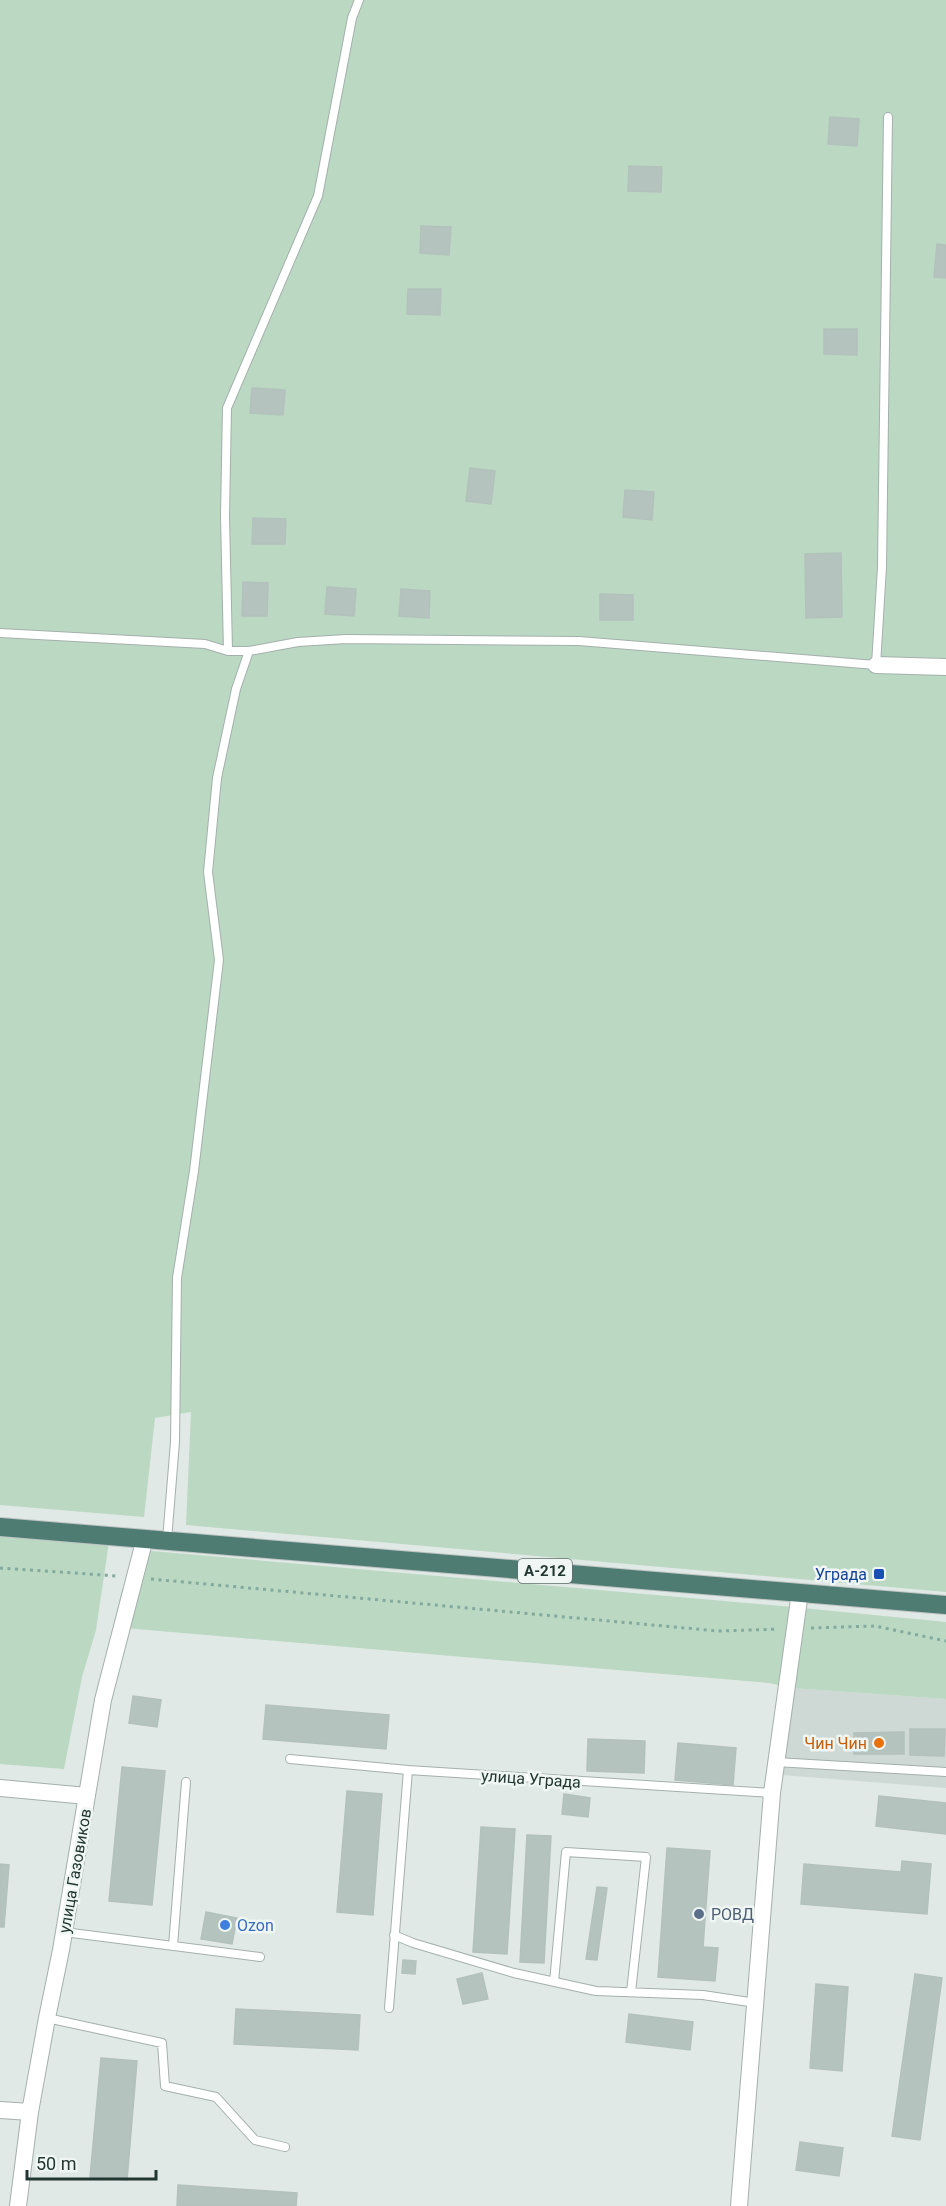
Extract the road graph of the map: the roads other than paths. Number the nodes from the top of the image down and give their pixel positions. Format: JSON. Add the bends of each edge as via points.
{"nodes":[{"id":1,"x":353,"y":0,"type":"edge"},
{"id":2,"x":359,"y":0,"type":"edge"},
{"id":3,"x":352,"y":18,"type":"junction"},
{"id":4,"x":888,"y":117,"type":"dead end"},
{"id":5,"x":0,"y":633,"type":"edge"},
{"id":6,"x":228,"y":651,"type":"junction"},
{"id":7,"x":249,"y":651,"type":"junction"},
{"id":8,"x":876,"y":665,"type":"junction"},
{"id":9,"x":946,"y":667,"type":"edge"},
{"id":10,"x":0,"y":1527,"type":"edge"},
{"id":11,"x":145,"y":1538,"type":"junction"},
{"id":12,"x":167,"y":1540,"type":"junction"},
{"id":13,"x":800,"y":1592,"type":"junction"},
{"id":14,"x":946,"y":1605,"type":"edge"},
{"id":15,"x":290,"y":1759,"type":"dead end"},
{"id":16,"x":776,"y":1762,"type":"junction"},
{"id":17,"x":408,"y":1770,"type":"junction"},
{"id":18,"x":946,"y":1772,"type":"edge"},
{"id":19,"x":186,"y":1782,"type":"dead end"},
{"id":20,"x":0,"y":1788,"type":"edge"},
{"id":21,"x":772,"y":1793,"type":"junction"},
{"id":22,"x":87,"y":1796,"type":"junction"},
{"id":23,"x":64,"y":1932,"type":"junction"},
{"id":24,"x":394,"y":1935,"type":"junction"},
{"id":25,"x":173,"y":1946,"type":"junction"},
{"id":26,"x":260,"y":1957,"type":"dead end"},
{"id":27,"x":554,"y":1982,"type":"junction"},
{"id":28,"x":631,"y":1992,"type":"junction"},
{"id":29,"x":756,"y":2003,"type":"junction"},
{"id":30,"x":389,"y":2008,"type":"dead end"},
{"id":31,"x":46,"y":2018,"type":"junction"},
{"id":32,"x":0,"y":2110,"type":"edge"},
{"id":33,"x":30,"y":2112,"type":"junction"},
{"id":34,"x":285,"y":2147,"type":"dead end"},
{"id":35,"x":18,"y":2206,"type":"edge"},
{"id":36,"x":739,"y":2206,"type":"edge"}],
"edges":[{"from":1,"to":3,"type":"lane"},
{"from":2,"to":3,"type":"lane"},
{"from":3,"to":6,"type":"lane","via":[[318,196],[227,408]]},
{"from":4,"to":8,"type":"lane","via":[[882,567]]},
{"from":5,"to":6,"type":"lane","via":[[205,645]]},
{"from":6,"to":7,"type":"lane"},
{"from":7,"to":8,"type":"lane","via":[[346,639],[579,640]]},
{"from":7,"to":12,"type":"lane","via":[[236,689],[217,778],[208,872],[219,960],[177,1278],[175,1442]]},
{"from":8,"to":9,"type":"street"},
{"from":10,"to":11,"type":"highway","number":"А-212"},
{"from":11,"to":12,"type":"highway","number":"А-212"},
{"from":11,"to":22,"type":"street","name":"улица Газовиков","via":[[103,1700]]},
{"from":12,"to":13,"type":"highway","number":"А-212"},
{"from":13,"to":14,"type":"highway","number":"А-212"},
{"from":13,"to":16,"type":"street"},
{"from":15,"to":17,"type":"lane","name":"улица Уграда"},
{"from":16,"to":18,"type":"lane"},
{"from":16,"to":21,"type":"street"},
{"from":17,"to":21,"type":"lane","name":"улица Уграда"},
{"from":17,"to":24,"type":"lane"},
{"from":19,"to":25,"type":"lane"},
{"from":20,"to":22,"type":"street"},
{"from":21,"to":29,"type":"street"},
{"from":22,"to":23,"type":"street","name":"улица Газовиков"},
{"from":23,"to":25,"type":"lane"},
{"from":23,"to":31,"type":"street","name":"улица Газовиков"},
{"from":24,"to":27,"type":"lane"},
{"from":24,"to":30,"type":"lane"},
{"from":25,"to":26,"type":"lane"},
{"from":27,"to":28,"type":"lane","via":[[596,1991]]},
{"from":27,"to":28,"type":"lane","via":[[566,1852],[646,1857]]},
{"from":28,"to":29,"type":"lane","via":[[703,1995]]},
{"from":29,"to":36,"type":"street"},
{"from":31,"to":33,"type":"street","name":"улица Газовиков"},
{"from":31,"to":34,"type":"lane","via":[[162,2043],[165,2086],[216,2097],[255,2140]]},
{"from":32,"to":33,"type":"street"},
{"from":33,"to":35,"type":"street","name":"улица Газовиков"}]}
